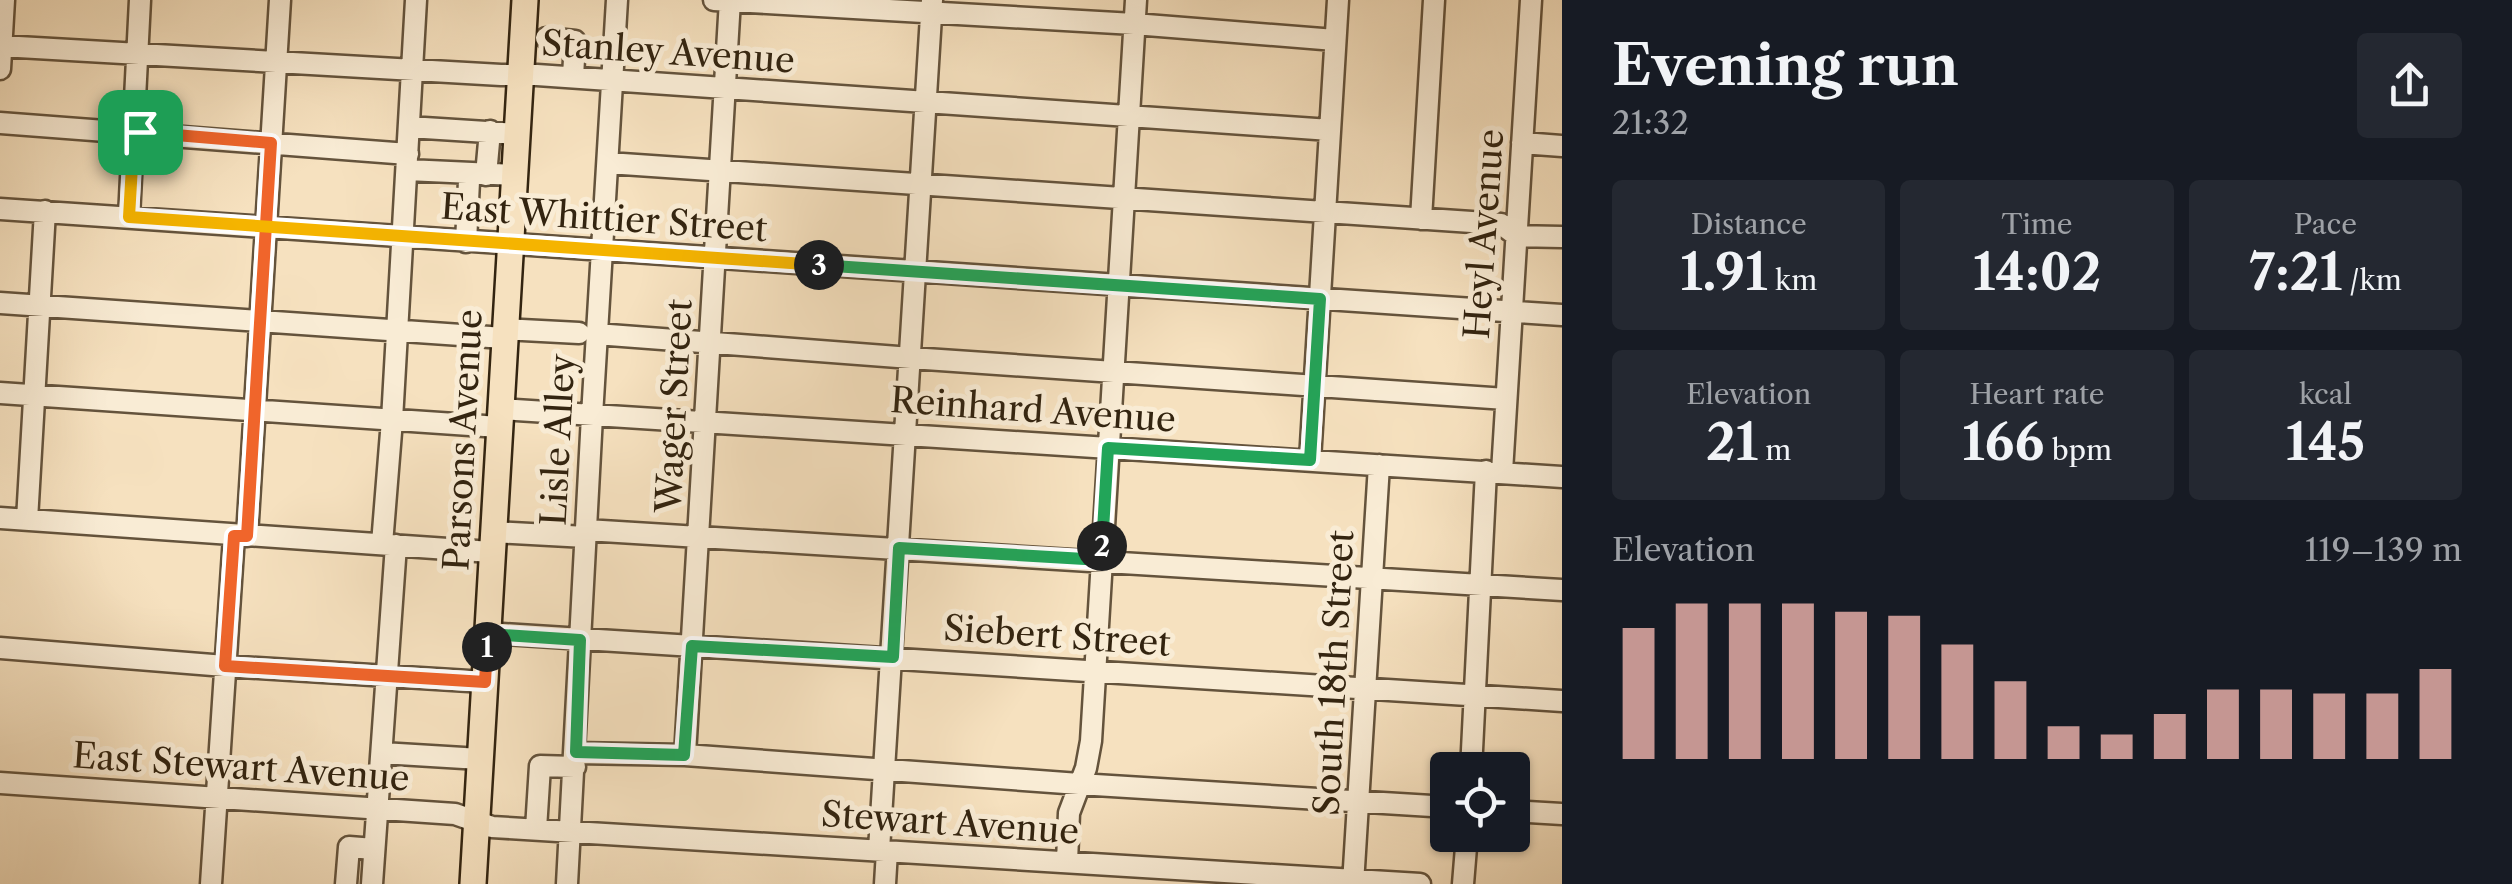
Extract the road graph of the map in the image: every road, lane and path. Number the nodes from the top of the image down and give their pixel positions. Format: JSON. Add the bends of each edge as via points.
{"nodes":[{"id":1,"x":4,"y":0,"type":"edge"},
{"id":2,"x":140,"y":0,"type":"edge"},
{"id":3,"x":280,"y":0,"type":"edge"},
{"id":4,"x":416,"y":0,"type":"edge"},
{"id":5,"x":524,"y":0,"type":"edge"},
{"id":6,"x":617,"y":0,"type":"edge"},
{"id":7,"x":714,"y":0,"type":"edge"},
{"id":8,"x":730,"y":0,"type":"edge"},
{"id":9,"x":1136,"y":0,"type":"edge"},
{"id":10,"x":1338,"y":0,"type":"edge"},
{"id":11,"x":1434,"y":0,"type":"edge"},
{"id":12,"x":1531,"y":0,"type":"edge"},
{"id":13,"x":932,"y":7,"type":"edge"},
{"id":14,"x":1134,"y":24,"type":"junction"},
{"id":15,"x":546,"y":38,"type":"dead end"},
{"id":16,"x":1336,"y":40,"type":"junction"},
{"id":17,"x":2,"y":46,"type":"edge"},
{"id":18,"x":137,"y":54,"type":"junction"},
{"id":19,"x":276,"y":62,"type":"junction"},
{"id":20,"x":0,"y":68,"type":"edge"},
{"id":21,"x":412,"y":70,"type":"junction"},
{"id":22,"x":520,"y":75,"type":"junction"},
{"id":23,"x":573,"y":78,"type":"junction"},
{"id":24,"x":612,"y":80,"type":"junction"},
{"id":25,"x":726,"y":87,"type":"junction"},
{"id":26,"x":926,"y":102,"type":"junction"},
{"id":27,"x":1128,"y":116,"type":"junction"},
{"id":28,"x":0,"y":123,"type":"edge"},
{"id":29,"x":409,"y":126,"type":"junction"},
{"id":30,"x":1330,"y":130,"type":"junction"},
{"id":31,"x":490,"y":131,"type":"junction"},
{"id":32,"x":134,"y":132,"type":"junction"},
{"id":33,"x":517,"y":134,"type":"junction"},
{"id":34,"x":271,"y":143,"type":"junction"},
{"id":35,"x":1522,"y":143,"type":"junction"},
{"id":36,"x":1562,"y":146,"type":"edge"},
{"id":37,"x":408,"y":162,"type":"junction"},
{"id":38,"x":608,"y":163,"type":"junction"},
{"id":39,"x":721,"y":172,"type":"junction"},
{"id":40,"x":514,"y":174,"type":"junction"},
{"id":41,"x":478,"y":178,"type":"junction"},
{"id":42,"x":922,"y":185,"type":"junction"},
{"id":43,"x":1122,"y":200,"type":"junction"},
{"id":44,"x":0,"y":208,"type":"edge"},
{"id":45,"x":45,"y":212,"type":"junction"},
{"id":46,"x":1325,"y":213,"type":"junction"},
{"id":47,"x":129,"y":217,"type":"junction"},
{"id":48,"x":1421,"y":218,"type":"junction"},
{"id":49,"x":265,"y":226,"type":"junction"},
{"id":50,"x":1517,"y":236,"type":"junction"},
{"id":51,"x":1562,"y":236,"type":"edge"},
{"id":52,"x":403,"y":237,"type":"junction"},
{"id":53,"x":466,"y":242,"type":"junction"},
{"id":54,"x":510,"y":244,"type":"junction"},
{"id":55,"x":604,"y":250,"type":"junction"},
{"id":56,"x":715,"y":258,"type":"junction"},
{"id":57,"x":916,"y":271,"type":"junction"},
{"id":58,"x":1118,"y":285,"type":"junction"},
{"id":59,"x":1320,"y":299,"type":"junction"},
{"id":60,"x":0,"y":302,"type":"edge"},
{"id":61,"x":40,"y":305,"type":"junction"},
{"id":62,"x":1512,"y":312,"type":"junction"},
{"id":63,"x":1562,"y":315,"type":"edge"},
{"id":64,"x":260,"y":321,"type":"junction"},
{"id":65,"x":398,"y":330,"type":"junction"},
{"id":66,"x":505,"y":333,"type":"junction"},
{"id":67,"x":588,"y":333,"type":"junction"},
{"id":68,"x":710,"y":344,"type":"junction"},
{"id":69,"x":910,"y":358,"type":"junction"},
{"id":70,"x":1112,"y":372,"type":"junction"},
{"id":71,"x":1314,"y":386,"type":"junction"},
{"id":72,"x":0,"y":394,"type":"edge"},
{"id":73,"x":34,"y":396,"type":"junction"},
{"id":74,"x":1506,"y":399,"type":"junction"},
{"id":75,"x":256,"y":410,"type":"junction"},
{"id":76,"x":592,"y":416,"type":"junction"},
{"id":77,"x":500,"y":418,"type":"junction"},
{"id":78,"x":392,"y":420,"type":"junction"},
{"id":79,"x":706,"y":422,"type":"junction"},
{"id":80,"x":906,"y":433,"type":"junction"},
{"id":81,"x":1108,"y":448,"type":"junction"},
{"id":82,"x":1310,"y":460,"type":"junction"},
{"id":83,"x":1379,"y":465,"type":"junction"},
{"id":84,"x":1494,"y":472,"type":"junction"},
{"id":85,"x":1562,"y":476,"type":"edge"},
{"id":86,"x":0,"y":520,"type":"edge"},
{"id":87,"x":27,"y":520,"type":"junction"},
{"id":88,"x":586,"y":533,"type":"junction"},
{"id":89,"x":241,"y":536,"type":"junction"},
{"id":90,"x":698,"y":536,"type":"junction"},
{"id":91,"x":492,"y":542,"type":"junction"},
{"id":92,"x":389,"y":545,"type":"junction"},
{"id":93,"x":899,"y":548,"type":"junction"},
{"id":94,"x":1102,"y":560,"type":"junction"},
{"id":95,"x":1372,"y":577,"type":"junction"},
{"id":96,"x":1481,"y":584,"type":"junction"},
{"id":97,"x":1562,"y":590,"type":"edge"},
{"id":98,"x":487,"y":634,"type":"junction"},
{"id":99,"x":580,"y":640,"type":"junction"},
{"id":100,"x":692,"y":646,"type":"junction"},
{"id":101,"x":0,"y":648,"type":"edge"},
{"id":102,"x":893,"y":657,"type":"junction"},
{"id":103,"x":225,"y":666,"type":"junction"},
{"id":104,"x":1096,"y":672,"type":"junction"},
{"id":105,"x":387,"y":676,"type":"junction"},
{"id":106,"x":485,"y":682,"type":"junction"},
{"id":107,"x":1366,"y":688,"type":"junction"},
{"id":108,"x":1474,"y":695,"type":"junction"},
{"id":109,"x":1562,"y":701,"type":"edge"},
{"id":110,"x":1472,"y":752,"type":"edge"},
{"id":111,"x":382,"y":753,"type":"junction"},
{"id":112,"x":684,"y":755,"type":"junction"},
{"id":113,"x":480,"y":759,"type":"junction"},
{"id":114,"x":576,"y":760,"type":"junction"},
{"id":115,"x":886,"y":770,"type":"junction"},
{"id":116,"x":0,"y":783,"type":"edge"},
{"id":117,"x":1079,"y":784,"type":"junction"},
{"id":118,"x":217,"y":797,"type":"junction"},
{"id":119,"x":1360,"y":800,"type":"junction"},
{"id":120,"x":1430,"y":805,"type":"edge"},
{"id":121,"x":379,"y":808,"type":"junction"},
{"id":122,"x":1530,"y":812,"type":"edge"},
{"id":123,"x":1562,"y":814,"type":"edge"},
{"id":124,"x":476,"y":820,"type":"junction"},
{"id":125,"x":536,"y":829,"type":"junction"},
{"id":126,"x":571,"y":832,"type":"junction"},
{"id":127,"x":374,"y":849,"type":"junction"},
{"id":128,"x":883,"y":850,"type":"junction"},
{"id":129,"x":1466,"y":852,"type":"edge"},
{"id":130,"x":1067,"y":862,"type":"junction"},
{"id":131,"x":1117,"y":875,"type":"edge"},
{"id":132,"x":1353,"y":882,"type":"edge"},
{"id":133,"x":210,"y":884,"type":"edge"},
{"id":134,"x":346,"y":884,"type":"edge"},
{"id":135,"x":372,"y":884,"type":"edge"},
{"id":136,"x":472,"y":884,"type":"edge"},
{"id":137,"x":567,"y":884,"type":"edge"},
{"id":138,"x":885,"y":884,"type":"edge"},
{"id":139,"x":1420,"y":884,"type":"edge"},
{"id":140,"x":1463,"y":884,"type":"edge"}],
"edges":[{"from":1,"to":17,"type":"street"},
{"from":2,"to":18,"type":"street"},
{"from":3,"to":19,"type":"street"},
{"from":4,"to":21,"type":"street"},
{"from":5,"to":22,"type":"main road","name":"Parsons Avenue"},
{"from":6,"to":24,"type":"street","name":"Lisle Alley"},
{"from":7,"to":8,"type":"street"},
{"from":8,"to":13,"type":"street"},
{"from":8,"to":25,"type":"street","name":"Wager Street"},
{"from":9,"to":14,"type":"street"},
{"from":10,"to":16,"type":"street"},
{"from":11,"to":48,"type":"street"},
{"from":12,"to":35,"type":"street","name":"Heyl Avenue"},
{"from":13,"to":14,"type":"street"},
{"from":13,"to":26,"type":"street"},
{"from":14,"to":16,"type":"street"},
{"from":14,"to":27,"type":"street"},
{"from":15,"to":23,"type":"street","via":[[575,41]]},
{"from":16,"to":30,"type":"street"},
{"from":17,"to":18,"type":"street","name":"Stanley Avenue"},
{"from":17,"to":20,"type":"street"},
{"from":18,"to":19,"type":"street","name":"Stanley Avenue"},
{"from":18,"to":32,"type":"street"},
{"from":19,"to":21,"type":"street","name":"Stanley Avenue"},
{"from":19,"to":34,"type":"street"},
{"from":21,"to":22,"type":"street","name":"Stanley Avenue"},
{"from":21,"to":29,"type":"street"},
{"from":22,"to":23,"type":"street","name":"Stanley Avenue"},
{"from":22,"to":33,"type":"main road","name":"Parsons Avenue"},
{"from":23,"to":24,"type":"street","name":"Stanley Avenue"},
{"from":24,"to":25,"type":"street","name":"Stanley Avenue"},
{"from":24,"to":38,"type":"street","name":"Lisle Alley"},
{"from":25,"to":26,"type":"street","name":"Stanley Avenue"},
{"from":25,"to":39,"type":"street","name":"Wager Street"},
{"from":26,"to":27,"type":"street","name":"Stanley Avenue"},
{"from":26,"to":42,"type":"street"},
{"from":27,"to":30,"type":"street","name":"Stanley Avenue"},
{"from":27,"to":43,"type":"street"},
{"from":28,"to":32,"type":"street"},
{"from":29,"to":31,"type":"street"},
{"from":29,"to":37,"type":"street"},
{"from":30,"to":46,"type":"street"},
{"from":31,"to":33,"type":"street"},
{"from":31,"to":41,"type":"street"},
{"from":32,"to":34,"type":"street"},
{"from":32,"to":47,"type":"street"},
{"from":33,"to":40,"type":"main road","name":"Parsons Avenue"},
{"from":34,"to":37,"type":"street"},
{"from":34,"to":49,"type":"street"},
{"from":35,"to":36,"type":"street"},
{"from":35,"to":50,"type":"street","name":"Heyl Avenue"},
{"from":37,"to":41,"type":"street"},
{"from":37,"to":52,"type":"street"},
{"from":38,"to":39,"type":"street"},
{"from":38,"to":55,"type":"street","name":"Lisle Alley"},
{"from":39,"to":42,"type":"street"},
{"from":39,"to":56,"type":"street","name":"Wager Street"},
{"from":40,"to":41,"type":"street"},
{"from":40,"to":54,"type":"main road","name":"Parsons Avenue"},
{"from":41,"to":53,"type":"street"},
{"from":42,"to":43,"type":"street"},
{"from":42,"to":57,"type":"street"},
{"from":43,"to":46,"type":"street"},
{"from":43,"to":58,"type":"street"},
{"from":44,"to":45,"type":"street","name":"East Whittier Street"},
{"from":45,"to":47,"type":"street","name":"East Whittier Street"},
{"from":45,"to":61,"type":"street"},
{"from":46,"to":48,"type":"street"},
{"from":46,"to":59,"type":"street"},
{"from":47,"to":49,"type":"street","name":"East Whittier Street"},
{"from":48,"to":50,"type":"street","via":[[1501,224]]},
{"from":49,"to":52,"type":"street","name":"East Whittier Street"},
{"from":49,"to":64,"type":"street"},
{"from":50,"to":51,"type":"street"},
{"from":50,"to":62,"type":"street","name":"Heyl Avenue"},
{"from":52,"to":53,"type":"street","name":"East Whittier Street"},
{"from":52,"to":65,"type":"street"},
{"from":53,"to":54,"type":"street","name":"East Whittier Street"},
{"from":54,"to":55,"type":"street","name":"East Whittier Street"},
{"from":54,"to":66,"type":"main road","name":"Parsons Avenue"},
{"from":55,"to":56,"type":"street","name":"East Whittier Street"},
{"from":55,"to":67,"type":"street","name":"Lisle Alley"},
{"from":56,"to":57,"type":"street","name":"East Whittier Street"},
{"from":56,"to":68,"type":"street","name":"Wager Street"},
{"from":57,"to":58,"type":"street","name":"East Whittier Street"},
{"from":57,"to":69,"type":"street"},
{"from":58,"to":59,"type":"street","name":"East Whittier Street"},
{"from":58,"to":70,"type":"street"},
{"from":59,"to":62,"type":"street","name":"East Whittier Street"},
{"from":59,"to":71,"type":"street"},
{"from":60,"to":61,"type":"street"},
{"from":61,"to":64,"type":"street"},
{"from":61,"to":73,"type":"street"},
{"from":62,"to":63,"type":"street","name":"East Whittier Street"},
{"from":62,"to":74,"type":"street","name":"Heyl Avenue"},
{"from":64,"to":65,"type":"street"},
{"from":64,"to":75,"type":"street"},
{"from":65,"to":66,"type":"street"},
{"from":65,"to":78,"type":"street"},
{"from":66,"to":67,"type":"street"},
{"from":66,"to":77,"type":"main road","name":"Parsons Avenue"},
{"from":67,"to":68,"type":"street"},
{"from":67,"to":76,"type":"street","name":"Lisle Alley"},
{"from":68,"to":69,"type":"street"},
{"from":68,"to":79,"type":"street","name":"Wager Street"},
{"from":69,"to":70,"type":"street"},
{"from":69,"to":80,"type":"street"},
{"from":70,"to":71,"type":"street"},
{"from":70,"to":81,"type":"street"},
{"from":71,"to":74,"type":"street"},
{"from":71,"to":82,"type":"street"},
{"from":72,"to":73,"type":"street","name":"Reinhard Avenue"},
{"from":73,"to":75,"type":"street","name":"Reinhard Avenue"},
{"from":73,"to":87,"type":"street"},
{"from":74,"to":84,"type":"street","name":"Heyl Avenue"},
{"from":75,"to":78,"type":"street","name":"Reinhard Avenue"},
{"from":75,"to":89,"type":"street"},
{"from":76,"to":77,"type":"street","name":"Reinhard Avenue"},
{"from":76,"to":79,"type":"street","name":"Reinhard Avenue"},
{"from":76,"to":88,"type":"street","name":"Lisle Alley"},
{"from":77,"to":78,"type":"street","name":"Reinhard Avenue"},
{"from":77,"to":91,"type":"main road","name":"Parsons Avenue"},
{"from":78,"to":92,"type":"street"},
{"from":79,"to":80,"type":"street","name":"Reinhard Avenue"},
{"from":79,"to":90,"type":"street","name":"Wager Street"},
{"from":80,"to":81,"type":"street","name":"Reinhard Avenue"},
{"from":80,"to":93,"type":"street"},
{"from":81,"to":82,"type":"street","name":"Reinhard Avenue"},
{"from":81,"to":94,"type":"street"},
{"from":82,"to":83,"type":"street","name":"Reinhard Avenue"},
{"from":83,"to":84,"type":"street","name":"Reinhard Avenue"},
{"from":83,"to":95,"type":"street","name":"South 18th Street"},
{"from":84,"to":85,"type":"street","name":"Reinhard Avenue"},
{"from":84,"to":96,"type":"street","name":"Heyl Avenue"},
{"from":86,"to":87,"type":"street"},
{"from":87,"to":89,"type":"street"},
{"from":88,"to":90,"type":"street"},
{"from":88,"to":91,"type":"street"},
{"from":88,"to":99,"type":"street","name":"Lisle Alley"},
{"from":89,"to":92,"type":"street"},
{"from":89,"to":103,"type":"street"},
{"from":90,"to":93,"type":"street"},
{"from":90,"to":100,"type":"street","name":"Wager Street"},
{"from":91,"to":92,"type":"street"},
{"from":91,"to":98,"type":"main road","name":"Parsons Avenue"},
{"from":92,"to":105,"type":"street"},
{"from":93,"to":94,"type":"street"},
{"from":93,"to":102,"type":"street"},
{"from":94,"to":95,"type":"street"},
{"from":94,"to":104,"type":"street"},
{"from":95,"to":96,"type":"street"},
{"from":95,"to":107,"type":"street","name":"South 18th Street"},
{"from":96,"to":97,"type":"street"},
{"from":96,"to":108,"type":"street","name":"Heyl Avenue"},
{"from":98,"to":99,"type":"street","name":"Siebert Street"},
{"from":98,"to":106,"type":"main road","name":"Parsons Avenue"},
{"from":99,"to":100,"type":"street","name":"Siebert Street"},
{"from":99,"to":114,"type":"street","name":"Lisle Alley"},
{"from":100,"to":102,"type":"street","name":"Siebert Street"},
{"from":100,"to":112,"type":"street","name":"Wager Street"},
{"from":101,"to":103,"type":"street"},
{"from":102,"to":104,"type":"street","name":"Siebert Street"},
{"from":102,"to":115,"type":"street"},
{"from":103,"to":105,"type":"street"},
{"from":103,"to":118,"type":"street"},
{"from":104,"to":107,"type":"street","name":"Siebert Street"},
{"from":104,"to":117,"type":"street","via":[[1091,742]]},
{"from":105,"to":106,"type":"street"},
{"from":105,"to":111,"type":"street"},
{"from":106,"to":113,"type":"main road","name":"Parsons Avenue"},
{"from":107,"to":108,"type":"street","name":"Siebert Street"},
{"from":107,"to":119,"type":"street","name":"South 18th Street"},
{"from":108,"to":109,"type":"street","name":"Siebert Street"},
{"from":108,"to":110,"type":"street","name":"Heyl Avenue"},
{"from":111,"to":113,"type":"street"},
{"from":111,"to":121,"type":"street"},
{"from":112,"to":114,"type":"street"},
{"from":112,"to":115,"type":"street"},
{"from":113,"to":124,"type":"main road","name":"Parsons Avenue"},
{"from":114,"to":125,"type":"street","via":[[536,759]]},
{"from":114,"to":126,"type":"street","name":"Lisle Alley"},
{"from":115,"to":117,"type":"street"},
{"from":115,"to":128,"type":"street"},
{"from":116,"to":118,"type":"street","name":"East Stewart Avenue"},
{"from":117,"to":119,"type":"street"},
{"from":117,"to":130,"type":"street","via":[[1069,813]]},
{"from":118,"to":121,"type":"street","name":"East Stewart Avenue"},
{"from":118,"to":133,"type":"street"},
{"from":119,"to":120,"type":"street"},
{"from":119,"to":132,"type":"street","name":"South 18th Street"},
{"from":121,"to":124,"type":"street","name":"East Stewart Avenue"},
{"from":121,"to":127,"type":"street"},
{"from":122,"to":123,"type":"street"},
{"from":124,"to":125,"type":"street","name":"Stewart Avenue"},
{"from":124,"to":136,"type":"main road","name":"Parsons Avenue"},
{"from":125,"to":126,"type":"street","name":"Stewart Avenue"},
{"from":126,"to":128,"type":"street","name":"Stewart Avenue"},
{"from":126,"to":137,"type":"street","name":"Lisle Alley"},
{"from":127,"to":134,"type":"street","via":[[349,847]]},
{"from":127,"to":135,"type":"street"},
{"from":128,"to":130,"type":"street","name":"Stewart Avenue"},
{"from":128,"to":138,"type":"street"},
{"from":129,"to":140,"type":"street"},
{"from":130,"to":131,"type":"street","name":"Stewart Avenue"},
{"from":131,"to":132,"type":"street","name":"Stewart Avenue"},
{"from":132,"to":139,"type":"street","name":"Stewart Avenue"}]}
